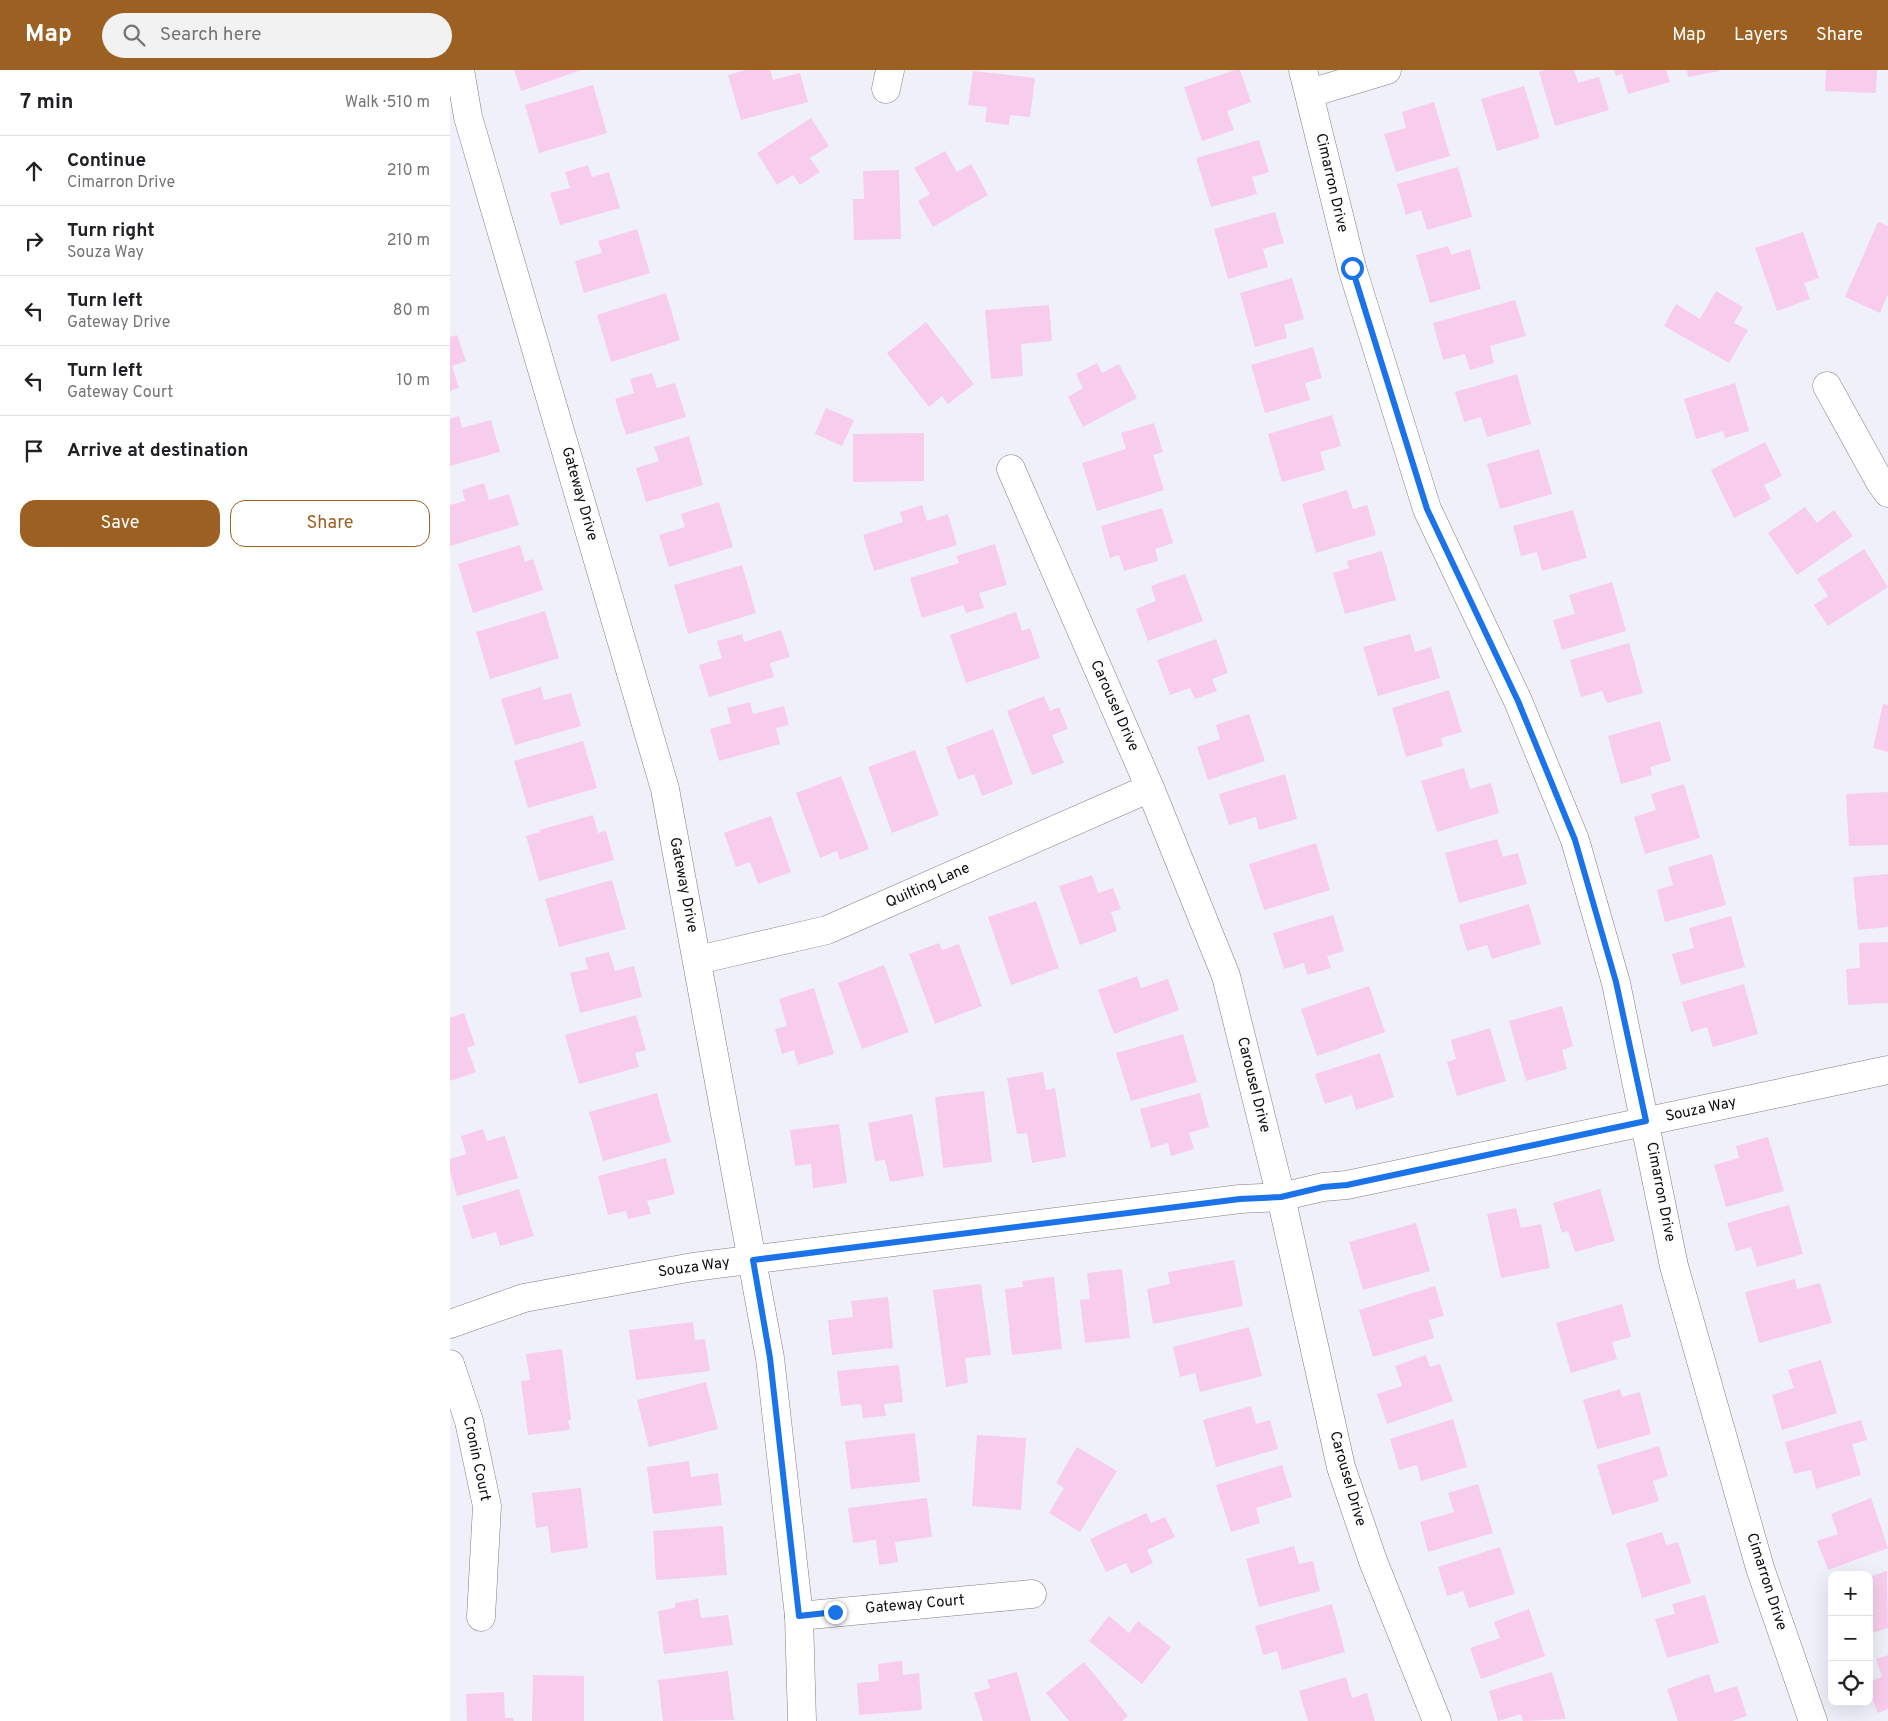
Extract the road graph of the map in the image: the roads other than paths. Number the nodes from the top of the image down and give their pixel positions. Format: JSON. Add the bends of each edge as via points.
{"nodes":[{"id":1,"x":460,"y":70,"type":"edge"},
{"id":2,"x":1387,"y":70,"type":"edge"},
{"id":3,"x":1306,"y":81,"type":"edge"},
{"id":4,"x":1827,"y":386,"type":"dead end"},
{"id":5,"x":1011,"y":468,"type":"dead end"},
{"id":6,"x":1888,"y":493,"type":"edge"},
{"id":7,"x":1150,"y":788,"type":"junction"},
{"id":8,"x":698,"y":960,"type":"junction"},
{"id":9,"x":1888,"y":1070,"type":"edge"},
{"id":10,"x":1646,"y":1121,"type":"junction"},
{"id":11,"x":1281,"y":1197,"type":"junction"},
{"id":12,"x":753,"y":1260,"type":"junction"},
{"id":13,"x":450,"y":1324,"type":"edge"},
{"id":14,"x":450,"y":1364,"type":"edge"},
{"id":15,"x":1032,"y":1594,"type":"dead end"},
{"id":16,"x":799,"y":1616,"type":"junction"},
{"id":17,"x":481,"y":1617,"type":"dead end"},
{"id":18,"x":802,"y":1721,"type":"edge"},
{"id":19,"x":1437,"y":1721,"type":"edge"},
{"id":20,"x":1814,"y":1721,"type":"edge"}],
"edges":[{"from":1,"to":8,"type":"street","name":"Gateway Drive","via":[[468,117],[665,789]]},
{"from":2,"to":3,"type":"street"},
{"from":3,"to":10,"type":"street","name":"Cimarron Drive","via":[[1352,268],[1427,509],[1518,701],[1575,840],[1616,982]]},
{"from":4,"to":6,"type":"street"},
{"from":5,"to":7,"type":"street","name":"Carousel Drive"},
{"from":7,"to":8,"type":"street","name":"Quilting Lane","via":[[827,930]]},
{"from":7,"to":11,"type":"street","name":"Carousel Drive","via":[[1226,976]]},
{"from":8,"to":12,"type":"street","name":"Gateway Drive"},
{"from":9,"to":10,"type":"street","name":"Souza Way"},
{"from":10,"to":11,"type":"street","name":"Souza Way"},
{"from":10,"to":20,"type":"street","name":"Cimarron Drive","via":[[1677,1276],[1760,1568]]},
{"from":11,"to":12,"type":"street","name":"Souza Way","via":[[1230,1200]]},
{"from":11,"to":19,"type":"street","name":"Carousel Drive","via":[[1341,1467],[1373,1561]]},
{"from":12,"to":13,"type":"street","name":"Souza Way","via":[[692,1266],[524,1298]]},
{"from":12,"to":16,"type":"street","name":"Gateway Drive","via":[[770,1358]]},
{"from":14,"to":17,"type":"street","name":"Cronin Court","via":[[469,1421],[487,1506]]},
{"from":15,"to":16,"type":"street","name":"Gateway Court"},
{"from":16,"to":18,"type":"street","name":"Gateway Drive"}]}
